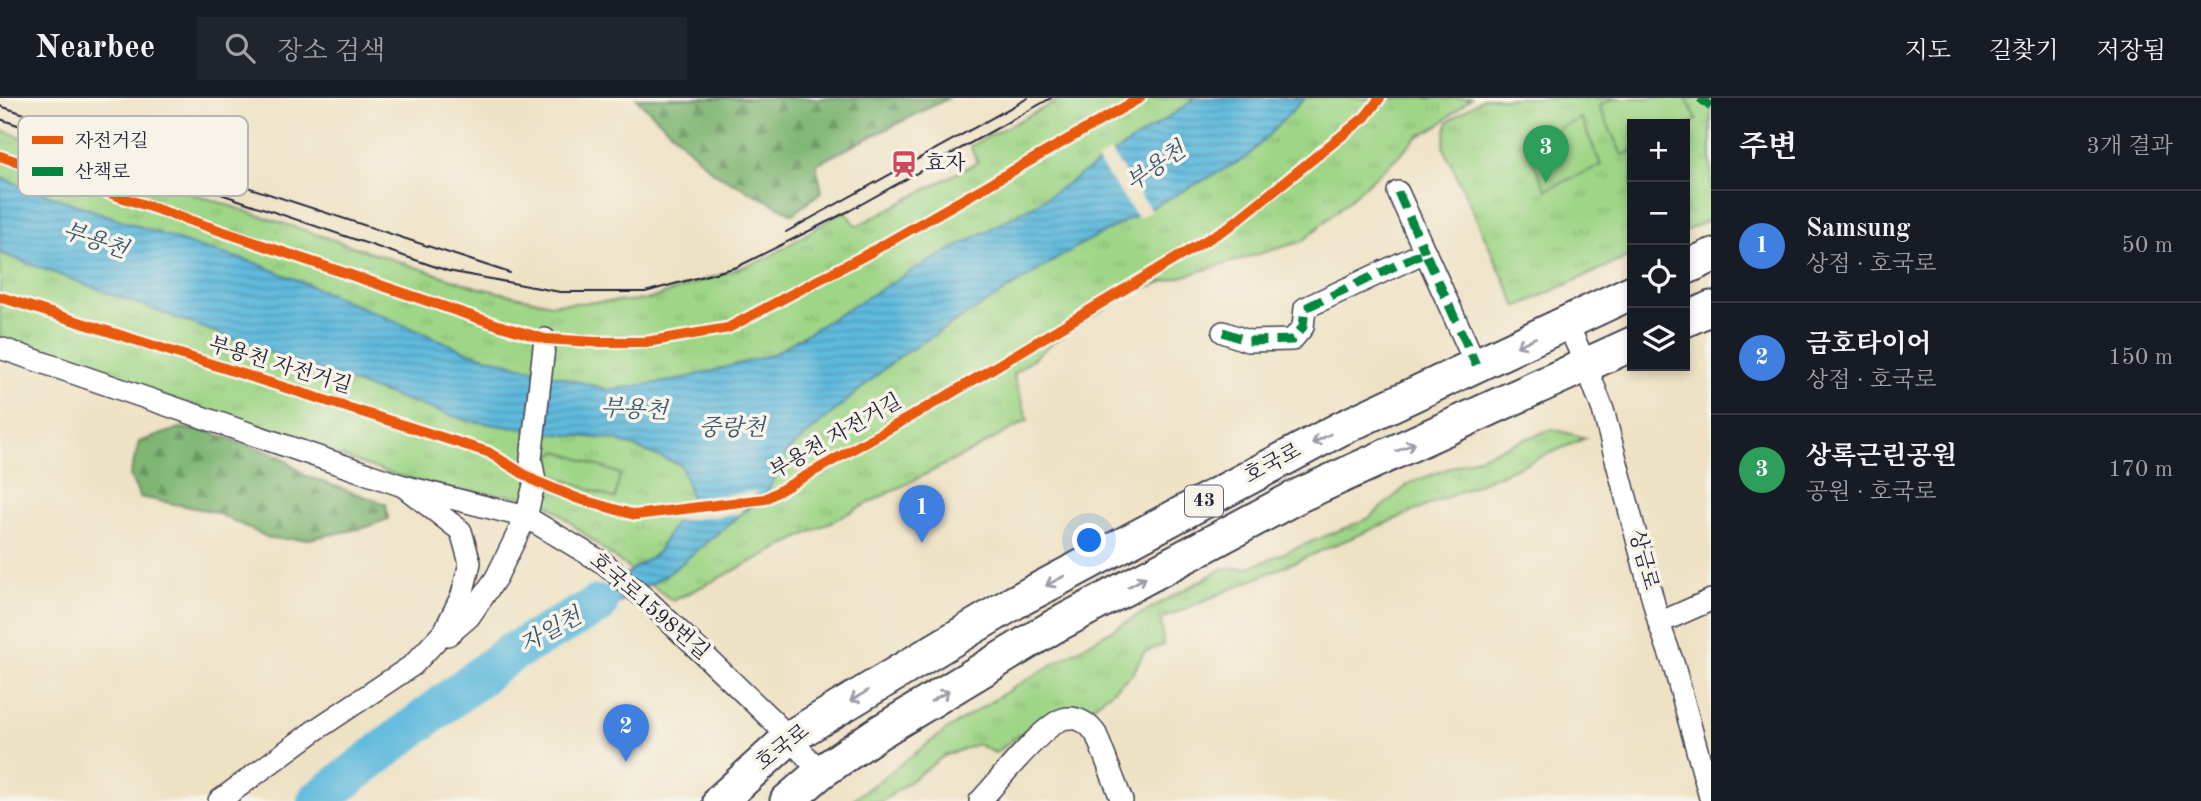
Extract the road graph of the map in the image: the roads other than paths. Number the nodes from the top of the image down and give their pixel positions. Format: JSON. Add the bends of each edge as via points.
{"nodes":[{"id":1,"x":1398,"y":192,"type":"dead end"},
{"id":2,"x":1425,"y":252,"type":"junction"},
{"id":3,"x":1711,"y":256,"type":"edge"},
{"id":4,"x":1690,"y":266,"type":"edge"},
{"id":5,"x":1627,"y":294,"type":"edge"},
{"id":6,"x":1711,"y":308,"type":"edge"},
{"id":7,"x":1690,"y":318,"type":"edge"},
{"id":8,"x":1567,"y":323,"type":"junction"},
{"id":9,"x":1223,"y":332,"type":"dead end"},
{"id":10,"x":545,"y":338,"type":"dead end"},
{"id":11,"x":1627,"y":346,"type":"edge"},
{"id":12,"x":0,"y":348,"type":"edge"},
{"id":13,"x":1476,"y":365,"type":"junction"},
{"id":14,"x":1587,"y":365,"type":"junction"},
{"id":15,"x":403,"y":486,"type":"junction"},
{"id":16,"x":526,"y":517,"type":"junction"},
{"id":17,"x":1711,"y":600,"type":"edge"},
{"id":18,"x":1660,"y":623,"type":"junction"},
{"id":19,"x":413,"y":664,"type":"junction"},
{"id":20,"x":789,"y":738,"type":"junction"},
{"id":21,"x":821,"y":772,"type":"junction"},
{"id":22,"x":219,"y":801,"type":"edge"},
{"id":23,"x":720,"y":801,"type":"edge"},
{"id":24,"x":787,"y":801,"type":"edge"},
{"id":25,"x":980,"y":801,"type":"edge"},
{"id":26,"x":1122,"y":801,"type":"edge"},
{"id":27,"x":1710,"y":801,"type":"edge"}],
"edges":[{"from":1,"to":2,"type":"street"},
{"from":2,"to":9,"type":"street","via":[[1304,308],[1303,327],[1292,340],[1248,341]]},
{"from":2,"to":13,"type":"street"},
{"from":3,"to":4,"type":"main road"},
{"from":5,"to":8,"type":"main road","name":"호국로","number":"43"},
{"from":6,"to":7,"type":"main road"},
{"from":8,"to":13,"type":"main road","name":"호국로","number":"43","one_way":true},
{"from":8,"to":14,"type":"street","name":"상금로"},
{"from":10,"to":16,"type":"street","via":[[531,459],[535,481]]},
{"from":11,"to":14,"type":"main road","name":"호국로","number":"43"},
{"from":12,"to":15,"type":"street"},
{"from":13,"to":20,"type":"main road","name":"호국로","number":"43","one_way":true,"via":[[1340,429],[1015,602]]},
{"from":14,"to":18,"type":"street","name":"상금로"},
{"from":21,"to":14,"type":"main road","name":"호국로","number":"43","one_way":true,"via":[[1053,627],[1300,495]]},
{"from":15,"to":16,"type":"street","name":"호국로1598번길"},
{"from":15,"to":19,"type":"street","via":[[461,531],[470,563],[462,595],[444,632]]},
{"from":16,"to":19,"type":"street","via":[[496,578],[468,617]]},
{"from":16,"to":20,"type":"street","name":"호국로1598번길","via":[[606,564]]},
{"from":17,"to":18,"type":"street"},
{"from":18,"to":27,"type":"street","name":"상금로"},
{"from":19,"to":22,"type":"street"},
{"from":20,"to":21,"type":"street","name":"호국로1598번길"},
{"from":20,"to":23,"type":"main road","name":"호국로","number":"43"},
{"from":21,"to":24,"type":"main road","name":"호국로","number":"43"},
{"from":25,"to":26,"type":"street","via":[[1052,723],[1071,718],[1090,726],[1096,734]]}]}
